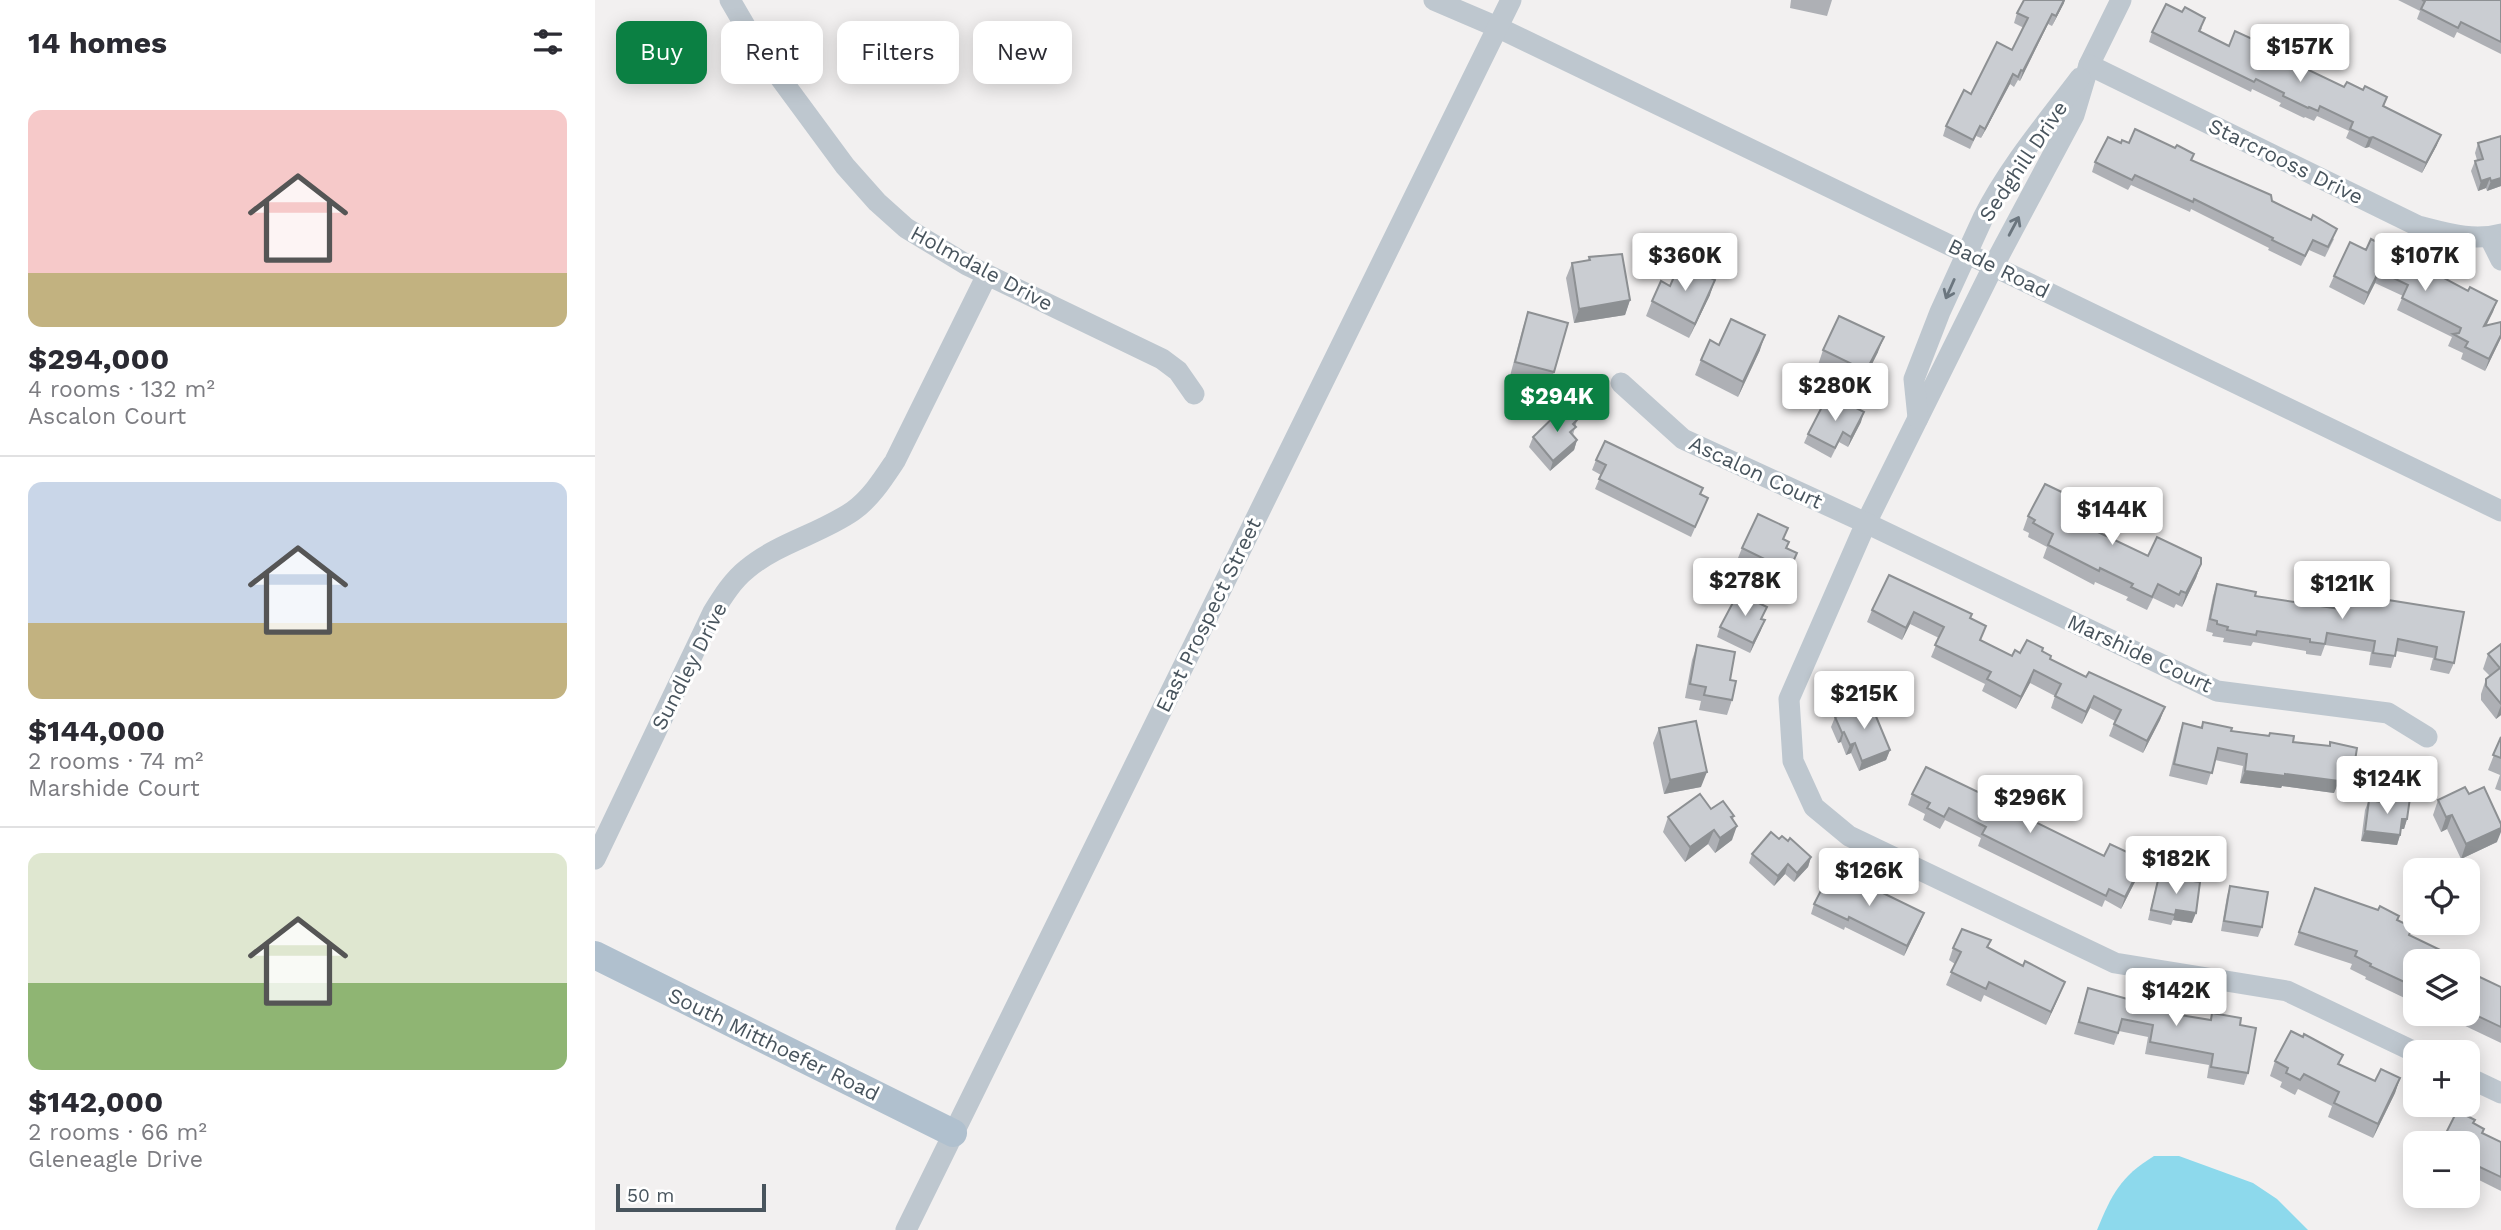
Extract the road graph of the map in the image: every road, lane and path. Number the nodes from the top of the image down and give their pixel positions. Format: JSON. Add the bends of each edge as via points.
{"nodes":[{"id":1,"x":730,"y":0,"type":"edge"},
{"id":2,"x":1434,"y":0,"type":"edge"},
{"id":3,"x":1511,"y":0,"type":"edge"},
{"id":4,"x":2120,"y":0,"type":"edge"},
{"id":5,"x":1497,"y":27,"type":"junction"},
{"id":6,"x":2089,"y":65,"type":"junction"},
{"id":7,"x":2495,"y":236,"type":"edge"},
{"id":8,"x":1967,"y":252,"type":"junction"},
{"id":9,"x":2501,"y":260,"type":"edge"},
{"id":10,"x":1994,"y":265,"type":"junction"},
{"id":11,"x":987,"y":275,"type":"junction"},
{"id":12,"x":1621,"y":383,"type":"dead end"},
{"id":13,"x":1194,"y":394,"type":"dead end"},
{"id":14,"x":1918,"y":418,"type":"junction"},
{"id":15,"x":2501,"y":511,"type":"edge"},
{"id":16,"x":1866,"y":523,"type":"junction"},
{"id":17,"x":2427,"y":737,"type":"dead end"},
{"id":18,"x":595,"y":859,"type":"edge"},
{"id":19,"x":595,"y":955,"type":"edge"},
{"id":20,"x":2403,"y":1046,"type":"edge"},
{"id":21,"x":2480,"y":1083,"type":"edge"},
{"id":22,"x":2501,"y":1093,"type":"edge"},
{"id":23,"x":953,"y":1133,"type":"junction"},
{"id":24,"x":906,"y":1230,"type":"edge"}],
"edges":[{"from":1,"to":11,"type":"street","name":"Holmdale Drive","via":[[758,48],[877,202],[922,240]]},
{"from":2,"to":5,"type":"street","name":"Bade Road"},
{"from":3,"to":5,"type":"street","name":"East Prospect Street"},
{"from":4,"to":6,"type":"street","name":"Sedghill Drive"},
{"from":5,"to":8,"type":"street","name":"Bade Road"},
{"from":5,"to":23,"type":"street","name":"East Prospect Street"},
{"from":6,"to":7,"type":"street","name":"Starcrooss Drive","via":[[2418,226],[2459,237]]},
{"from":6,"to":8,"type":"street","name":"Sedghill Drive","via":[[1990,203]]},
{"from":10,"to":6,"type":"street","name":"Sedghill Drive","one_way":true,"via":[[2074,115]]},
{"from":7,"to":9,"type":"street"},
{"from":8,"to":10,"type":"street","name":"Bade Road"},
{"from":8,"to":14,"type":"street","name":"Sedghill Drive","one_way":true,"via":[[1915,379]]},
{"from":10,"to":14,"type":"street","name":"Sedghill Drive"},
{"from":10,"to":15,"type":"street","name":"Bade Road"},
{"from":11,"to":13,"type":"street","name":"Holmdale Drive","via":[[1162,359],[1178,371]]},
{"from":11,"to":18,"type":"street","name":"Sundley Drive","via":[[882,481],[852,512],[766,555],[731,585],[713,612]]},
{"from":12,"to":16,"type":"street","name":"Ascalon Court","via":[[1683,439]]},
{"from":14,"to":16,"type":"street","name":"Sedghill Drive"},
{"from":16,"to":17,"type":"street","name":"Marshide Court","via":[[2217,691],[2388,713]]},
{"from":16,"to":20,"type":"street","name":"Sedghill Drive","via":[[1789,699],[1793,761],[1814,807],[1849,836],[2115,963],[2287,991]]},
{"from":19,"to":23,"type":"main road","name":"South Mitthoefer Road"},
{"from":21,"to":22,"type":"street"},
{"from":23,"to":24,"type":"street","name":"East Prospect Street"}]}
